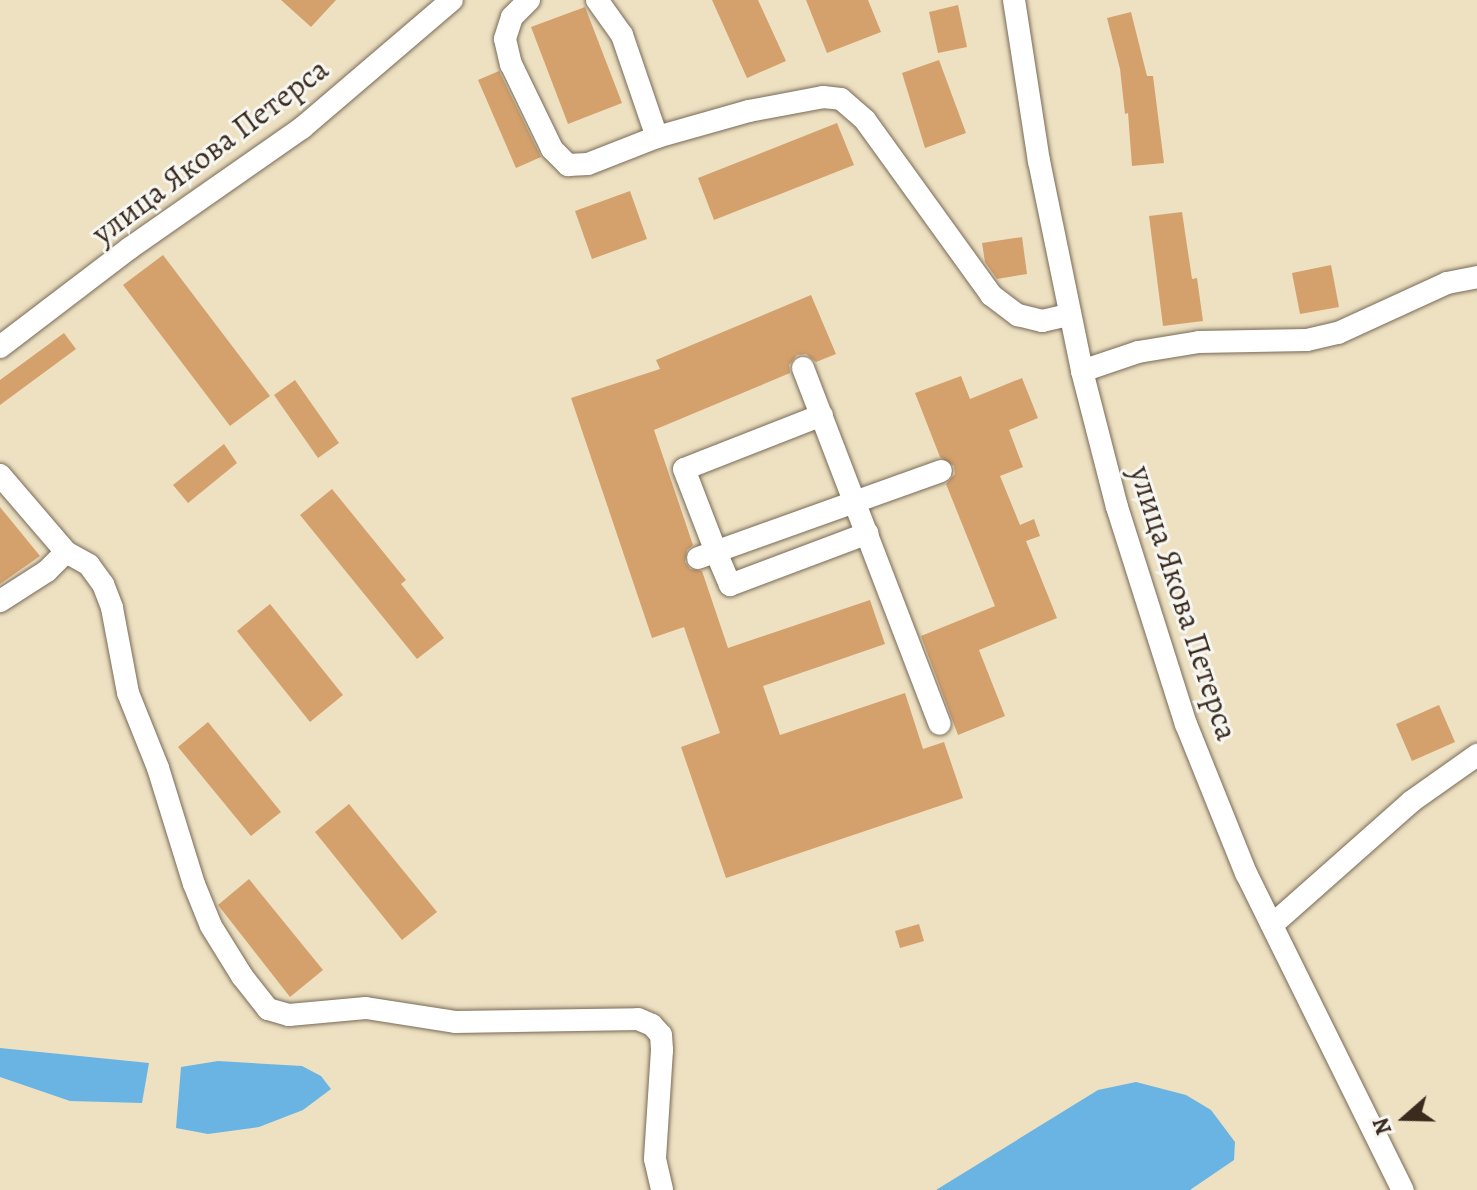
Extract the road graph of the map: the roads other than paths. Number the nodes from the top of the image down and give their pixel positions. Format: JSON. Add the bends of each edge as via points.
{"nodes":[{"id":1,"x":452,"y":0,"type":"edge"},
{"id":2,"x":529,"y":0,"type":"edge"},
{"id":3,"x":597,"y":0,"type":"edge"},
{"id":4,"x":1014,"y":0,"type":"edge"},
{"id":5,"x":657,"y":137,"type":"junction"},
{"id":6,"x":1477,"y":277,"type":"edge"},
{"id":7,"x":1069,"y":315,"type":"junction"},
{"id":8,"x":0,"y":347,"type":"edge"},
{"id":9,"x":803,"y":368,"type":"dead end"},
{"id":10,"x":1082,"y":371,"type":"junction"},
{"id":11,"x":822,"y":415,"type":"junction"},
{"id":12,"x":941,"y":471,"type":"dead end"},
{"id":13,"x":0,"y":475,"type":"edge"},
{"id":14,"x":856,"y":502,"type":"junction"},
{"id":15,"x":868,"y":533,"type":"junction"},
{"id":16,"x":66,"y":552,"type":"junction"},
{"id":17,"x":707,"y":555,"type":"junction"},
{"id":18,"x":0,"y":601,"type":"edge"},
{"id":19,"x":940,"y":724,"type":"dead end"},
{"id":20,"x":1477,"y":755,"type":"edge"},
{"id":21,"x":1272,"y":925,"type":"junction"},
{"id":22,"x":662,"y":1190,"type":"edge"},
{"id":23,"x":1403,"y":1190,"type":"edge"}],
"edges":[{"from":1,"to":8,"type":"street","name":"улица Якова Петерса","via":[[302,128]]},
{"from":2,"to":5,"type":"street","via":[[512,17],[505,39],[511,64],[552,149],[568,165],[588,164]]},
{"from":3,"to":5,"type":"street","via":[[622,35]]},
{"from":4,"to":7,"type":"street","name":"улица Якова Петерса"},
{"from":5,"to":7,"type":"street","via":[[749,111],[823,97],[841,99],[865,120],[991,295],[1018,315],[1042,321]]},
{"from":6,"to":10,"type":"street","via":[[1447,283],[1338,333],[1307,340],[1199,342],[1138,352]]},
{"from":7,"to":10,"type":"street","name":"улица Якова Петерса"},
{"from":9,"to":11,"type":"street"},
{"from":10,"to":21,"type":"street","name":"улица Якова Петерса","via":[[1117,507],[1186,724]]},
{"from":11,"to":14,"type":"street"},
{"from":11,"to":17,"type":"street","via":[[684,469]]},
{"from":12,"to":14,"type":"street"},
{"from":13,"to":16,"type":"street"},
{"from":14,"to":15,"type":"street"},
{"from":14,"to":17,"type":"street"},
{"from":15,"to":17,"type":"street","via":[[730,585]]},
{"from":15,"to":19,"type":"street"},
{"from":16,"to":18,"type":"street"},
{"from":16,"to":22,"type":"street","via":[[89,565],[103,584],[128,693],[194,884],[211,926],[268,1009],[289,1015],[366,1008],[455,1022],[638,1019],[652,1025],[661,1035],[662,1050],[655,1159]]},
{"from":20,"to":21,"type":"street","via":[[1412,801]]},
{"from":21,"to":23,"type":"street","name":"улица Якова Петерса"}]}
